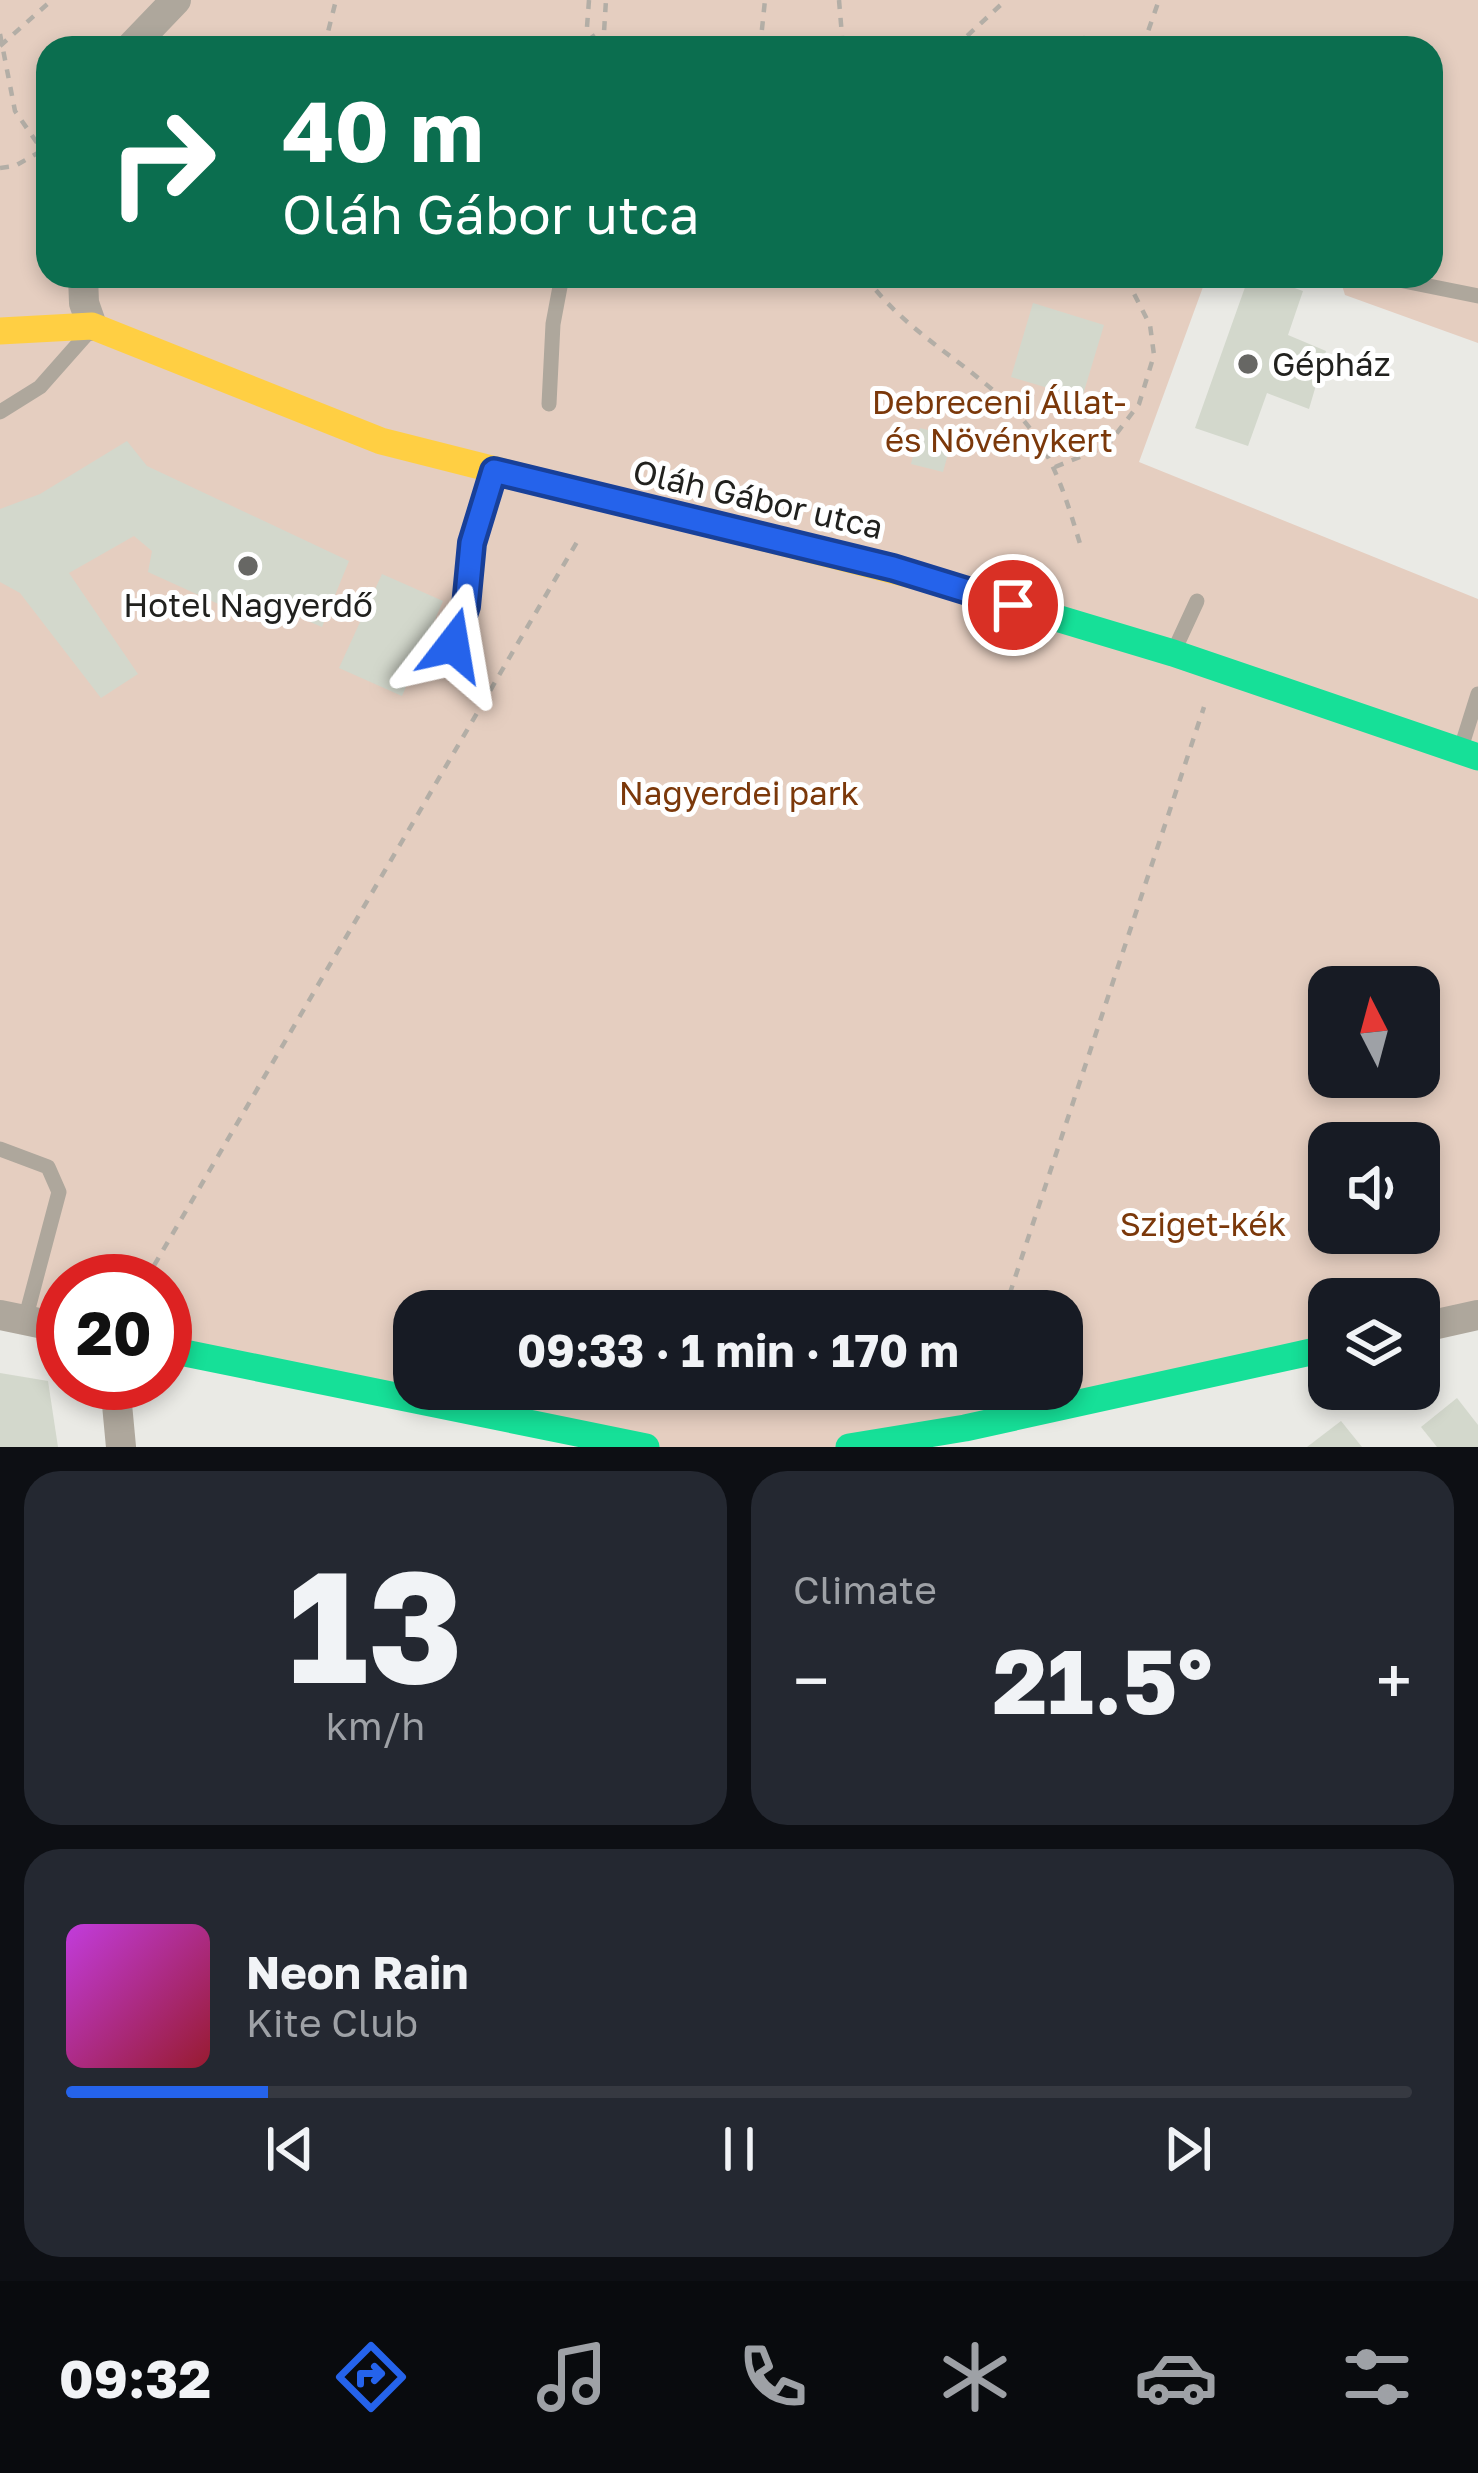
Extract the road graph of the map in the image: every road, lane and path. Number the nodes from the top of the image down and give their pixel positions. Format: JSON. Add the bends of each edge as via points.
{"nodes":[{"id":1,"x":52,"y":0,"type":"edge"},
{"id":2,"x":176,"y":0,"type":"edge"},
{"id":3,"x":336,"y":0,"type":"edge"},
{"id":4,"x":589,"y":0,"type":"edge"},
{"id":5,"x":606,"y":0,"type":"edge"},
{"id":6,"x":766,"y":0,"type":"edge"},
{"id":7,"x":839,"y":0,"type":"edge"},
{"id":8,"x":1006,"y":0,"type":"edge"},
{"id":9,"x":1159,"y":0,"type":"edge"},
{"id":10,"x":0,"y":34,"type":"edge"},
{"id":11,"x":142,"y":36,"type":"edge"},
{"id":12,"x":327,"y":36,"type":"edge"},
{"id":13,"x":594,"y":36,"type":"edge"},
{"id":14,"x":603,"y":36,"type":"edge"},
{"id":15,"x":762,"y":36,"type":"edge"},
{"id":16,"x":842,"y":36,"type":"edge"},
{"id":17,"x":967,"y":36,"type":"edge"},
{"id":18,"x":1148,"y":36,"type":"edge"},
{"id":19,"x":2,"y":45,"type":"edge"},
{"id":20,"x":36,"y":137,"type":"edge"},
{"id":21,"x":36,"y":153,"type":"edge"},
{"id":22,"x":0,"y":168,"type":"edge"},
{"id":23,"x":83,"y":288,"type":"edge"},
{"id":24,"x":560,"y":288,"type":"edge"},
{"id":25,"x":873,"y":288,"type":"edge"},
{"id":26,"x":1131,"y":288,"type":"edge"},
{"id":27,"x":1438,"y":288,"type":"edge"},
{"id":28,"x":1478,"y":296,"type":"edge"},
{"id":29,"x":92,"y":326,"type":"junction"},
{"id":30,"x":0,"y":331,"type":"edge"},
{"id":31,"x":549,"y":404,"type":"dead end"},
{"id":32,"x":0,"y":412,"type":"edge"},
{"id":33,"x":1055,"y":467,"type":"junction"},
{"id":34,"x":494,"y":471,"type":"junction"},
{"id":35,"x":577,"y":542,"type":"dead end"},
{"id":36,"x":1081,"y":547,"type":"dead end"},
{"id":37,"x":1197,"y":601,"type":"dead end"},
{"id":38,"x":453,"y":645,"type":"dead end"},
{"id":39,"x":1173,"y":653,"type":"junction"},
{"id":40,"x":1478,"y":694,"type":"edge"},
{"id":41,"x":1204,"y":707,"type":"dead end"},
{"id":42,"x":1469,"y":754,"type":"edge"},
{"id":43,"x":0,"y":1149,"type":"edge"},
{"id":44,"x":161,"y":1254,"type":"edge"},
{"id":45,"x":1011,"y":1290,"type":"edge"},
{"id":46,"x":1478,"y":1315,"type":"edge"},
{"id":47,"x":12,"y":1317,"type":"edge"},
{"id":48,"x":1440,"y":1323,"type":"edge"},
{"id":49,"x":1308,"y":1352,"type":"edge"},
{"id":50,"x":192,"y":1355,"type":"edge"},
{"id":51,"x":118,"y":1410,"type":"edge"},
{"id":52,"x":868,"y":1446,"type":"edge"},
{"id":53,"x":121,"y":1447,"type":"edge"},
{"id":54,"x":646,"y":1447,"type":"edge"}],
"edges":[{"from":1,"to":19,"type":"path"},
{"from":2,"to":11,"type":"street"},
{"from":3,"to":12,"type":"path"},
{"from":4,"to":13,"type":"path"},
{"from":5,"to":14,"type":"path"},
{"from":6,"to":15,"type":"path"},
{"from":7,"to":16,"type":"path"},
{"from":8,"to":17,"type":"path"},
{"from":9,"to":18,"type":"path"},
{"from":10,"to":19,"type":"path"},
{"from":19,"to":20,"type":"path","via":[[15,111]]},
{"from":21,"to":22,"type":"path"},
{"from":23,"to":29,"type":"street"},
{"from":24,"to":31,"type":"lane"},
{"from":25,"to":33,"type":"path","via":[[1018,414]]},
{"from":26,"to":33,"type":"path","via":[[1154,355],[1139,404],[1107,446]]},
{"from":27,"to":28,"type":"lane"},
{"from":29,"to":30,"type":"street"},
{"from":29,"to":32,"type":"lane","via":[[40,387]]},
{"from":29,"to":34,"type":"street","name":"Oláh Gábor utca","via":[[381,441]]},
{"from":33,"to":36,"type":"path"},
{"from":34,"to":38,"type":"lane"},
{"from":34,"to":39,"type":"street","name":"Oláh Gábor utca","via":[[893,568]]},
{"from":35,"to":44,"type":"path"},
{"from":37,"to":39,"type":"lane"},
{"from":39,"to":42,"type":"street","name":"Oláh Gábor utca"},
{"from":40,"to":42,"type":"lane"},
{"from":41,"to":45,"type":"path"},
{"from":43,"to":47,"type":"lane","via":[[48,1167],[59,1192]]},
{"from":46,"to":48,"type":"street"},
{"from":49,"to":52,"type":"street"},
{"from":50,"to":54,"type":"street"},
{"from":51,"to":53,"type":"street"}]}
